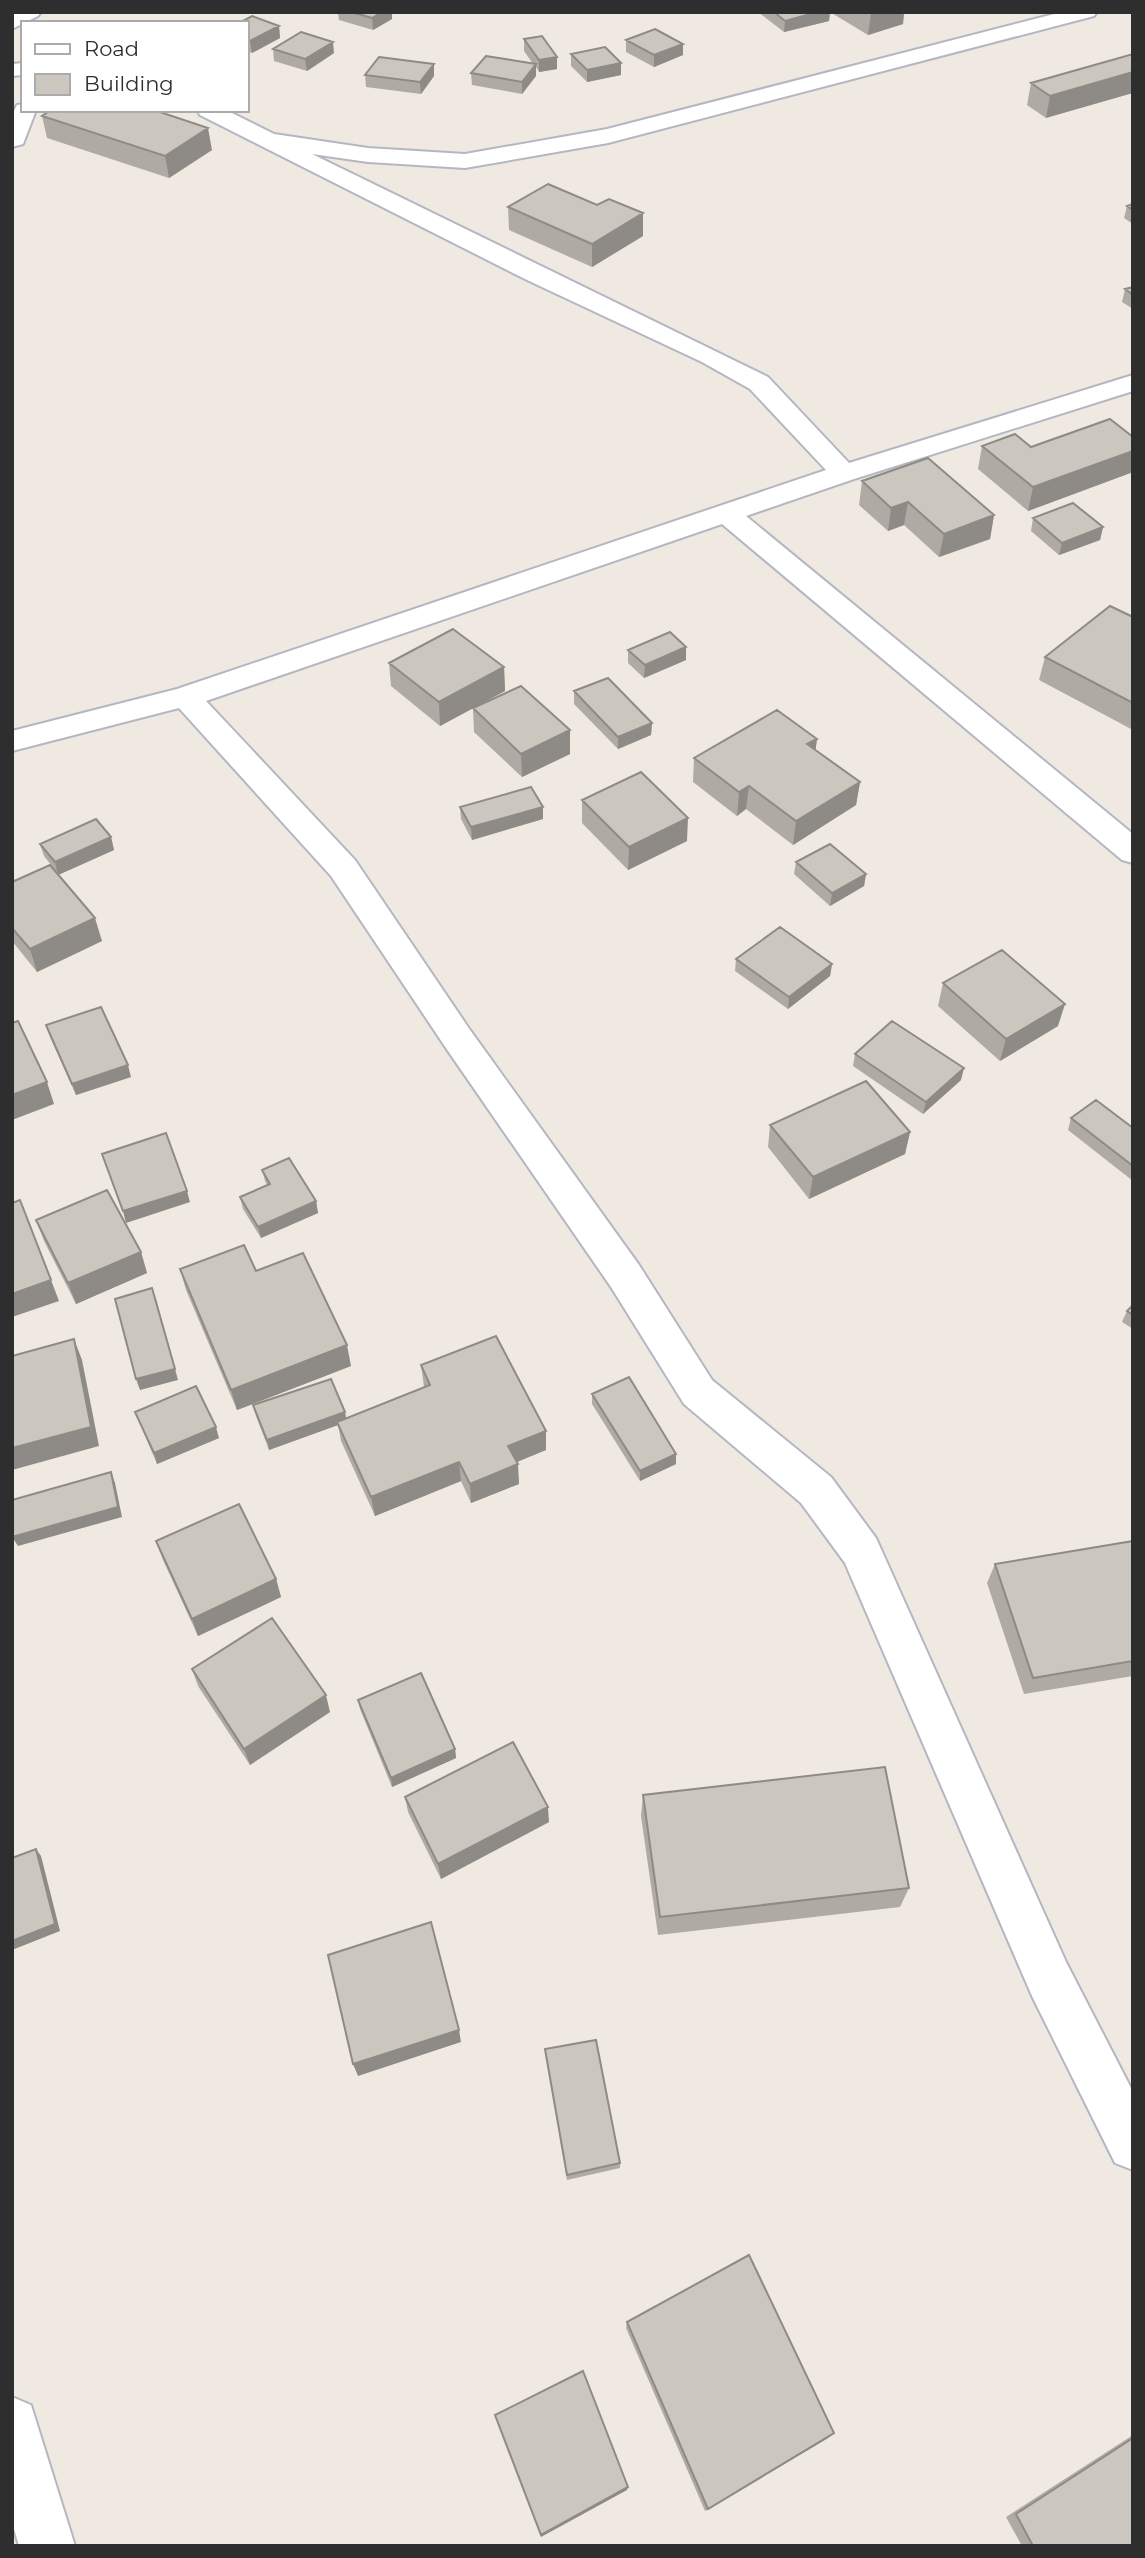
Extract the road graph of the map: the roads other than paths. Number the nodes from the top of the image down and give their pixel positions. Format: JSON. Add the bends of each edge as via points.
{"nodes":[{"id":1,"x":31,"y":12,"type":"edge"},
{"id":2,"x":1084,"y":13,"type":"edge"},
{"id":3,"x":12,"y":23,"type":"edge"},
{"id":4,"x":23,"y":112,"type":"edge"},
{"id":5,"x":212,"y":112,"type":"edge"},
{"id":6,"x":12,"y":140,"type":"edge"},
{"id":7,"x":273,"y":141,"type":"junction"},
{"id":8,"x":1120,"y":395,"type":"edge"},
{"id":9,"x":844,"y":473,"type":"junction"},
{"id":10,"x":726,"y":513,"type":"junction"},
{"id":11,"x":186,"y":697,"type":"junction"},
{"id":12,"x":12,"y":741,"type":"edge"},
{"id":13,"x":1133,"y":852,"type":"edge"},
{"id":14,"x":1133,"y":2145,"type":"edge"},
{"id":15,"x":12,"y":2424,"type":"edge"},
{"id":16,"x":47,"y":2546,"type":"edge"}],
"edges":[{"from":1,"to":3,"type":"street"},
{"from":2,"to":7,"type":"street","via":[[608,136],[465,161],[368,155]]},
{"from":4,"to":6,"type":"street"},
{"from":5,"to":7,"type":"street"},
{"from":7,"to":9,"type":"street","via":[[759,383]]},
{"from":8,"to":9,"type":"street"},
{"from":9,"to":10,"type":"street"},
{"from":10,"to":11,"type":"street"},
{"from":10,"to":13,"type":"street"},
{"from":11,"to":12,"type":"street"},
{"from":11,"to":14,"type":"street","via":[[343,868],[625,1276],[698,1392],[816,1490],[861,1551],[1049,1979]]},
{"from":15,"to":16,"type":"street"}]}
